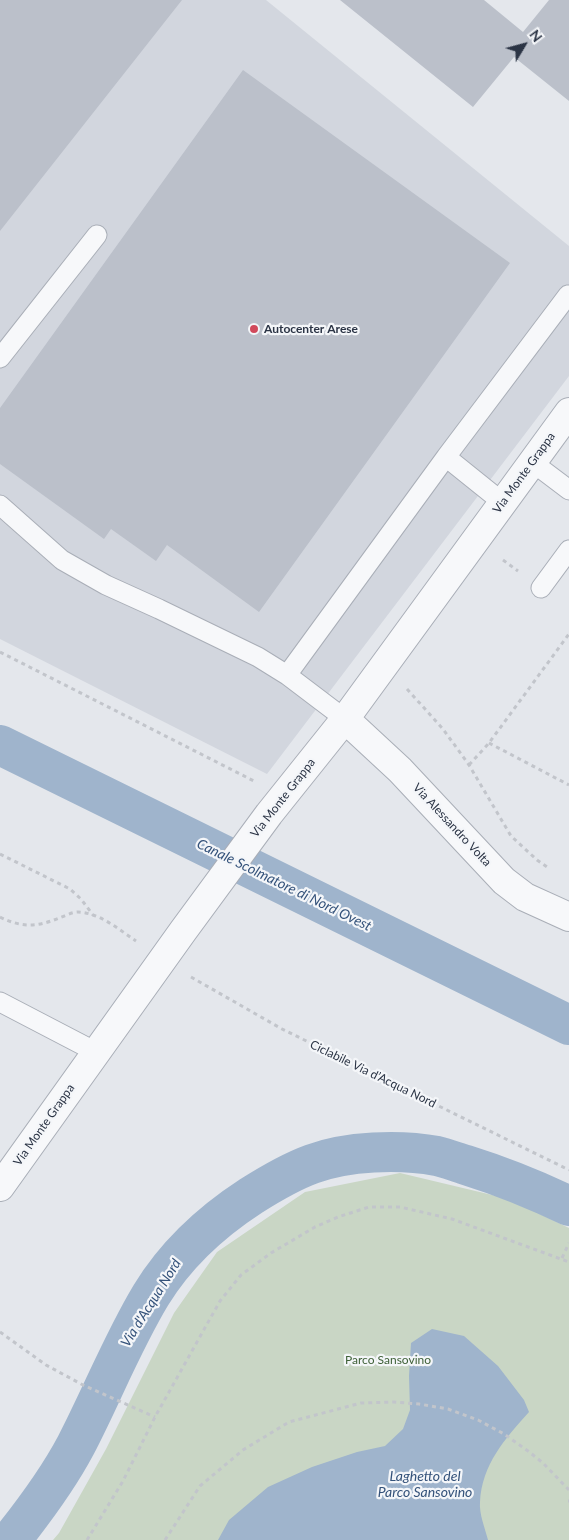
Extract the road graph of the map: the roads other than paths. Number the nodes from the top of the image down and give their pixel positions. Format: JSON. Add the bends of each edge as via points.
{"nodes":[{"id":1,"x":97,"y":235,"type":"dead end"},
{"id":2,"x":569,"y":296,"type":"edge"},
{"id":3,"x":0,"y":358,"type":"edge"},
{"id":4,"x":569,"y":412,"type":"edge"},
{"id":5,"x":446,"y":457,"type":"junction"},
{"id":6,"x":532,"y":462,"type":"junction"},
{"id":7,"x":569,"y":490,"type":"edge"},
{"id":8,"x":502,"y":502,"type":"junction"},
{"id":9,"x":0,"y":505,"type":"edge"},
{"id":10,"x":569,"y":550,"type":"edge"},
{"id":11,"x":541,"y":588,"type":"dead end"},
{"id":12,"x":287,"y":675,"type":"junction"},
{"id":13,"x":345,"y":718,"type":"junction"},
{"id":14,"x":569,"y":917,"type":"edge"},
{"id":15,"x":0,"y":1002,"type":"edge"},
{"id":16,"x":96,"y":1052,"type":"junction"},
{"id":17,"x":0,"y":1187,"type":"edge"}],
"edges":[{"from":1,"to":3,"type":"lane"},
{"from":2,"to":5,"type":"lane"},
{"from":4,"to":6,"type":"street","name":"Via Monte Grappa"},
{"from":5,"to":8,"type":"lane"},
{"from":5,"to":12,"type":"lane"},
{"from":6,"to":7,"type":"lane"},
{"from":6,"to":8,"type":"street","name":"Via Monte Grappa"},
{"from":8,"to":13,"type":"street","name":"Via Monte Grappa"},
{"from":9,"to":12,"type":"lane","via":[[62,560],[106,585],[258,657]]},
{"from":10,"to":11,"type":"lane"},
{"from":12,"to":13,"type":"lane"},
{"from":13,"to":14,"type":"street","name":"Via Alessandro Volta","via":[[400,770],[504,881],[525,897]]},
{"from":13,"to":16,"type":"street","name":"Via Monte Grappa","via":[[276,805]]},
{"from":15,"to":16,"type":"lane"},
{"from":16,"to":17,"type":"street","name":"Via Monte Grappa"}]}
